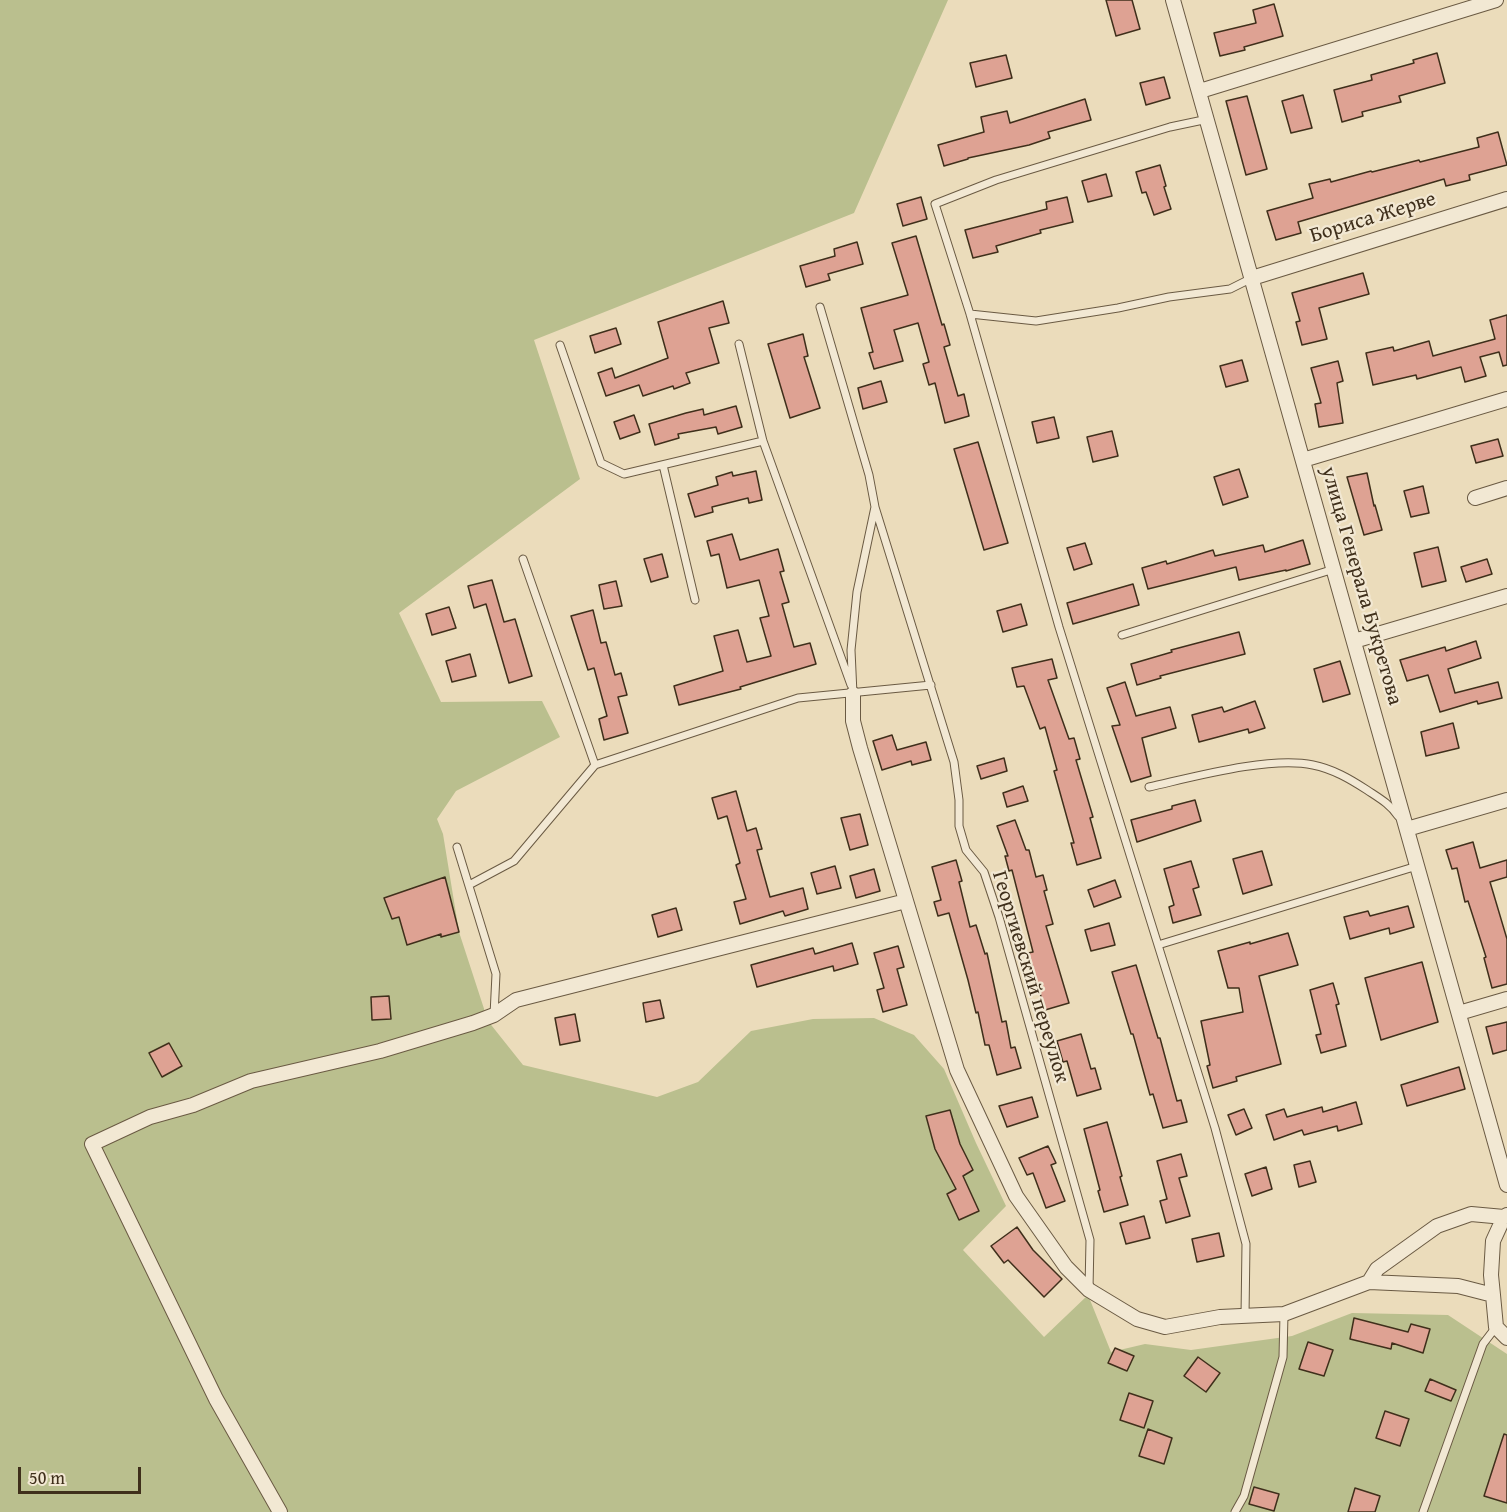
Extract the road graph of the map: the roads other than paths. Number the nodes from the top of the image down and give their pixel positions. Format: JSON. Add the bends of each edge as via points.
{"nodes":[{"id":1,"x":1173,"y":0,"type":"edge"},
{"id":2,"x":1496,"y":0,"type":"edge"},
{"id":3,"x":1200,"y":91,"type":"junction"},
{"id":4,"x":1208,"y":119,"type":"junction"},
{"id":5,"x":1507,"y":199,"type":"edge"},
{"id":6,"x":1252,"y":278,"type":"junction"},
{"id":7,"x":820,"y":307,"type":"dead end"},
{"id":8,"x":970,"y":314,"type":"junction"},
{"id":9,"x":739,"y":344,"type":"dead end"},
{"id":10,"x":560,"y":345,"type":"dead end"},
{"id":11,"x":1507,"y":399,"type":"edge"},
{"id":12,"x":764,"y":441,"type":"junction"},
{"id":13,"x":1303,"y":460,"type":"junction"},
{"id":14,"x":663,"y":465,"type":"junction"},
{"id":15,"x":1507,"y":488,"type":"edge"},
{"id":16,"x":1474,"y":498,"type":"dead end"},
{"id":17,"x":875,"y":507,"type":"junction"},
{"id":18,"x":523,"y":559,"type":"dead end"},
{"id":19,"x":1334,"y":569,"type":"junction"},
{"id":20,"x":1507,"y":596,"type":"edge"},
{"id":21,"x":695,"y":600,"type":"dead end"},
{"id":22,"x":1122,"y":635,"type":"dead end"},
{"id":23,"x":1354,"y":641,"type":"junction"},
{"id":24,"x":931,"y":685,"type":"junction"},
{"id":25,"x":854,"y":693,"type":"junction"},
{"id":26,"x":595,"y":765,"type":"junction"},
{"id":27,"x":1149,"y":788,"type":"dead end"},
{"id":28,"x":1507,"y":800,"type":"edge"},
{"id":29,"x":1407,"y":829,"type":"junction"},
{"id":30,"x":457,"y":847,"type":"dead end"},
{"id":31,"x":1417,"y":866,"type":"junction"},
{"id":32,"x":469,"y":885,"type":"junction"},
{"id":33,"x":906,"y":902,"type":"junction"},
{"id":34,"x":1158,"y":945,"type":"junction"},
{"id":35,"x":1507,"y":999,"type":"edge"},
{"id":36,"x":1459,"y":1013,"type":"junction"},
{"id":37,"x":494,"y":1015,"type":"junction"},
{"id":38,"x":1507,"y":1185,"type":"edge"},
{"id":39,"x":1505,"y":1216,"type":"edge"},
{"id":40,"x":1369,"y":1282,"type":"junction"},
{"id":41,"x":1089,"y":1290,"type":"junction"},
{"id":42,"x":1492,"y":1295,"type":"junction"},
{"id":43,"x":1284,"y":1314,"type":"junction"},
{"id":44,"x":1245,"y":1316,"type":"junction"},
{"id":45,"x":1496,"y":1327,"type":"junction"},
{"id":46,"x":1507,"y":1338,"type":"edge"},
{"id":47,"x":280,"y":1512,"type":"edge"},
{"id":48,"x":1235,"y":1512,"type":"edge"},
{"id":49,"x":1423,"y":1512,"type":"edge"}],
"edges":[{"from":1,"to":3,"type":"street","name":"улица Генерала Букретова"},
{"from":2,"to":3,"type":"street"},
{"from":3,"to":4,"type":"street","name":"улица Генерала Букретова"},
{"from":4,"to":6,"type":"street","name":"улица Генерала Букретова"},
{"from":4,"to":8,"type":"lane","via":[[996,180],[935,204]]},
{"from":5,"to":6,"type":"street","name":"Бориса Жерве"},
{"from":6,"to":8,"type":"lane","via":[[1230,289],[1036,321]]},
{"from":6,"to":13,"type":"street","name":"улица Генерала Букретова"},
{"from":7,"to":17,"type":"lane","name":"Георгиевский переулок"},
{"from":8,"to":34,"type":"lane","via":[[1059,627]]},
{"from":9,"to":12,"type":"lane"},
{"from":10,"to":14,"type":"lane","via":[[602,463],[624,474]]},
{"from":11,"to":13,"type":"street"},
{"from":12,"to":14,"type":"lane"},
{"from":12,"to":25,"type":"lane"},
{"from":13,"to":19,"type":"street","name":"улица Генерала Букретова"},
{"from":14,"to":21,"type":"lane"},
{"from":15,"to":16,"type":"street"},
{"from":17,"to":24,"type":"lane","name":"Георгиевский переулок"},
{"from":17,"to":25,"type":"lane","via":[[857,592],[851,650]]},
{"from":18,"to":26,"type":"lane"},
{"from":19,"to":22,"type":"lane"},
{"from":19,"to":23,"type":"street","name":"улица Генерала Букретова"},
{"from":20,"to":23,"type":"street"},
{"from":23,"to":29,"type":"street","name":"улица Генерала Букретова"},
{"from":24,"to":25,"type":"lane"},
{"from":24,"to":41,"type":"lane","name":"Георгиевский переулок","via":[[954,762],[959,826],[966,850],[984,872],[999,917],[1090,1240]]},
{"from":25,"to":26,"type":"lane","via":[[798,698]]},
{"from":25,"to":33,"type":"street","via":[[855,730]]},
{"from":26,"to":32,"type":"lane","via":[[514,861]]},
{"from":27,"to":29,"type":"lane","via":[[1273,764],[1312,765],[1345,776],[1392,807]]},
{"from":28,"to":29,"type":"street"},
{"from":29,"to":31,"type":"street","name":"улица Генерала Букретова"},
{"from":30,"to":32,"type":"lane"},
{"from":31,"to":34,"type":"lane"},
{"from":31,"to":36,"type":"street","name":"улица Генерала Букретова"},
{"from":32,"to":37,"type":"lane","via":[[496,974]]},
{"from":33,"to":37,"type":"street","via":[[516,1000]]},
{"from":33,"to":41,"type":"street","via":[[957,1070],[1016,1196],[1066,1267]]},
{"from":34,"to":44,"type":"lane","via":[[1215,1128],[1246,1244]]},
{"from":35,"to":36,"type":"street"},
{"from":36,"to":38,"type":"street","name":"улица Генерала Букретова"},
{"from":37,"to":47,"type":"street","via":[[380,1051],[251,1082],[150,1117],[92,1144],[216,1399]]},
{"from":39,"to":40,"type":"street","via":[[1471,1214],[1437,1226],[1377,1269]]},
{"from":39,"to":42,"type":"street","via":[[1493,1241]]},
{"from":40,"to":42,"type":"street","via":[[1458,1286]]},
{"from":40,"to":43,"type":"street"},
{"from":41,"to":44,"type":"street","via":[[1137,1319],[1166,1327]]},
{"from":42,"to":45,"type":"street"},
{"from":43,"to":44,"type":"street"},
{"from":43,"to":48,"type":"lane","via":[[1283,1357],[1244,1496]]},
{"from":45,"to":46,"type":"street"},
{"from":45,"to":49,"type":"lane","via":[[1483,1344]]}]}
